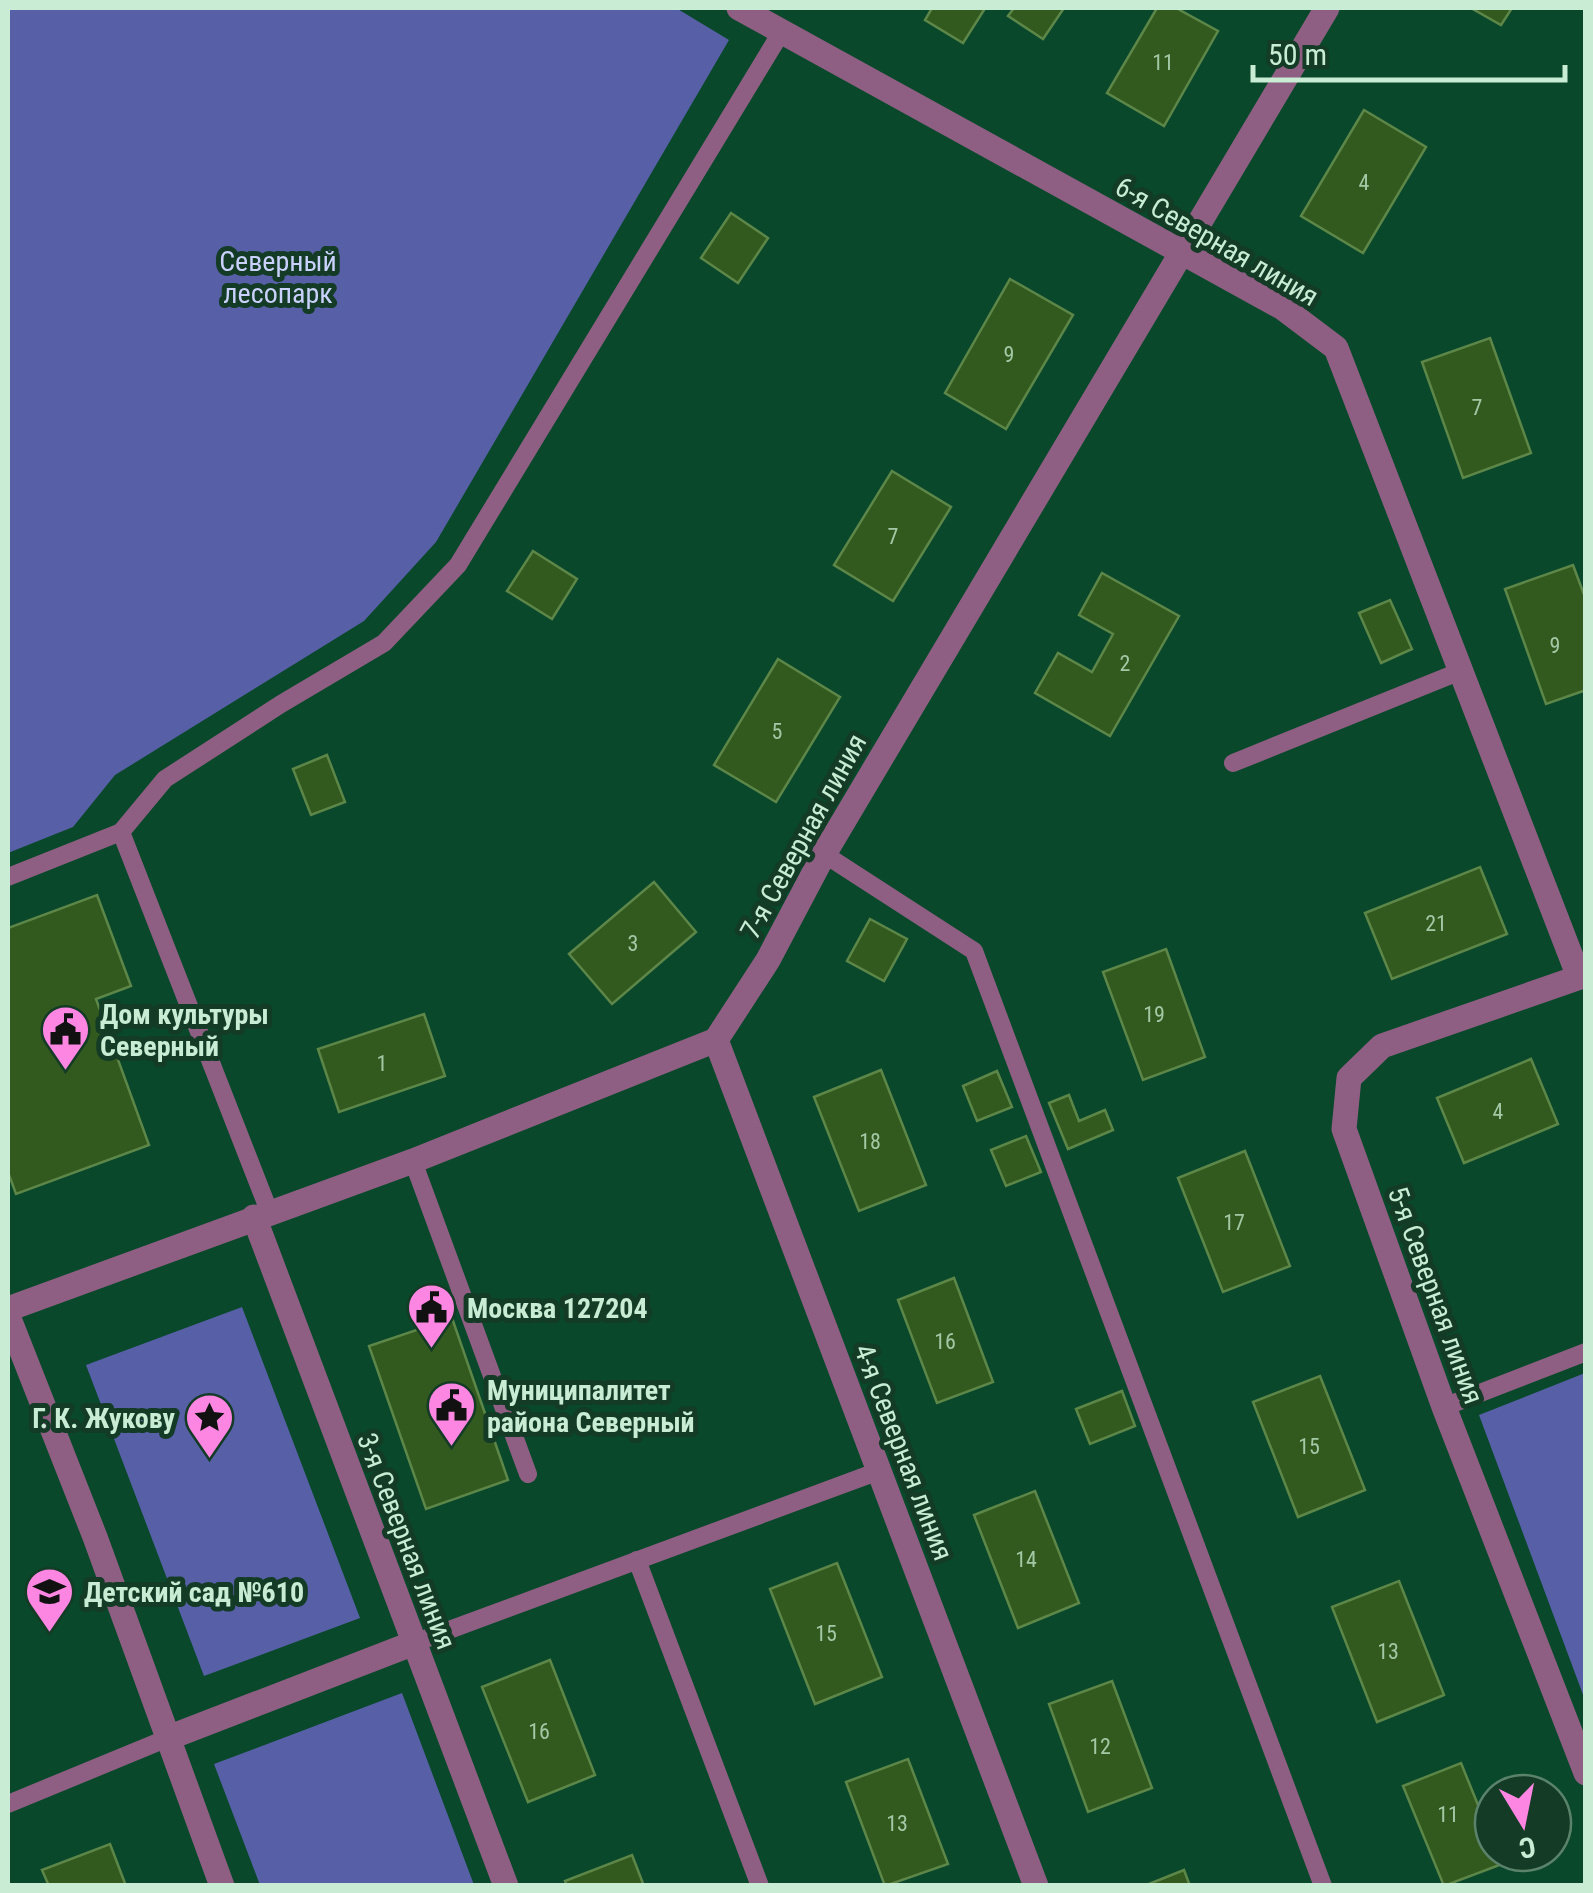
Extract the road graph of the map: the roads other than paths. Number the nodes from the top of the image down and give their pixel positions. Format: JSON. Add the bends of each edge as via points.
{"nodes":[{"id":1,"x":739,"y":8,"type":"edge"},
{"id":2,"x":1327,"y":8,"type":"edge"},
{"id":3,"x":782,"y":31,"type":"junction"},
{"id":4,"x":1180,"y":253,"type":"junction"},
{"id":5,"x":1461,"y":670,"type":"junction"},
{"id":6,"x":1233,"y":763,"type":"dead end"},
{"id":7,"x":121,"y":832,"type":"junction"},
{"id":8,"x":824,"y":854,"type":"junction"},
{"id":9,"x":8,"y":877,"type":"edge"},
{"id":10,"x":1582,"y":976,"type":"edge"},
{"id":11,"x":716,"y":1040,"type":"junction"},
{"id":12,"x":413,"y":1161,"type":"junction"},
{"id":13,"x":262,"y":1214,"type":"junction"},
{"id":14,"x":8,"y":1312,"type":"edge"},
{"id":15,"x":1586,"y":1352,"type":"edge"},
{"id":16,"x":1444,"y":1407,"type":"junction"},
{"id":17,"x":878,"y":1470,"type":"junction"},
{"id":18,"x":528,"y":1474,"type":"dead end"},
{"id":19,"x":638,"y":1560,"type":"junction"},
{"id":20,"x":414,"y":1643,"type":"junction"},
{"id":21,"x":168,"y":1738,"type":"junction"},
{"id":22,"x":1586,"y":1773,"type":"edge"},
{"id":23,"x":8,"y":1804,"type":"edge"},
{"id":24,"x":222,"y":1886,"type":"edge"},
{"id":25,"x":506,"y":1886,"type":"edge"},
{"id":26,"x":760,"y":1886,"type":"edge"},
{"id":27,"x":1036,"y":1886,"type":"edge"},
{"id":28,"x":1322,"y":1886,"type":"edge"}],
"edges":[{"from":1,"to":3,"type":"street","name":"6-я Северная линия"},
{"from":2,"to":4,"type":"street","name":"7-я Северная линия"},
{"from":3,"to":4,"type":"street","name":"6-я Северная линия"},
{"from":3,"to":7,"type":"lane","via":[[458,565],[384,644],[165,779]]},
{"from":4,"to":5,"type":"street","name":"6-я Северная линия","via":[[1283,308],[1336,348]]},
{"from":4,"to":8,"type":"street","name":"7-я Северная линия"},
{"from":5,"to":6,"type":"lane"},
{"from":5,"to":10,"type":"street","name":"6-я Северная линия"},
{"from":7,"to":9,"type":"lane"},
{"from":7,"to":13,"type":"lane"},
{"from":8,"to":11,"type":"street","name":"7-я Северная линия"},
{"from":8,"to":28,"type":"lane","via":[[974,952]]},
{"from":10,"to":16,"type":"street","name":"5-я Северная линия","via":[[1382,1046],[1349,1078],[1344,1129]]},
{"from":11,"to":12,"type":"street"},
{"from":11,"to":17,"type":"street","name":"4-я Северная линия"},
{"from":12,"to":13,"type":"street"},
{"from":12,"to":18,"type":"lane"},
{"from":13,"to":14,"type":"street"},
{"from":13,"to":20,"type":"street","name":"3-я Северная линия"},
{"from":14,"to":21,"type":"street"},
{"from":15,"to":16,"type":"lane"},
{"from":16,"to":22,"type":"street","name":"5-я Северная линия"},
{"from":17,"to":19,"type":"lane"},
{"from":17,"to":27,"type":"street","name":"4-я Северная линия"},
{"from":19,"to":20,"type":"lane"},
{"from":19,"to":26,"type":"lane"},
{"from":20,"to":21,"type":"street"},
{"from":20,"to":25,"type":"street","name":"3-я Северная линия"},
{"from":21,"to":23,"type":"lane"},
{"from":21,"to":24,"type":"street"}]}
